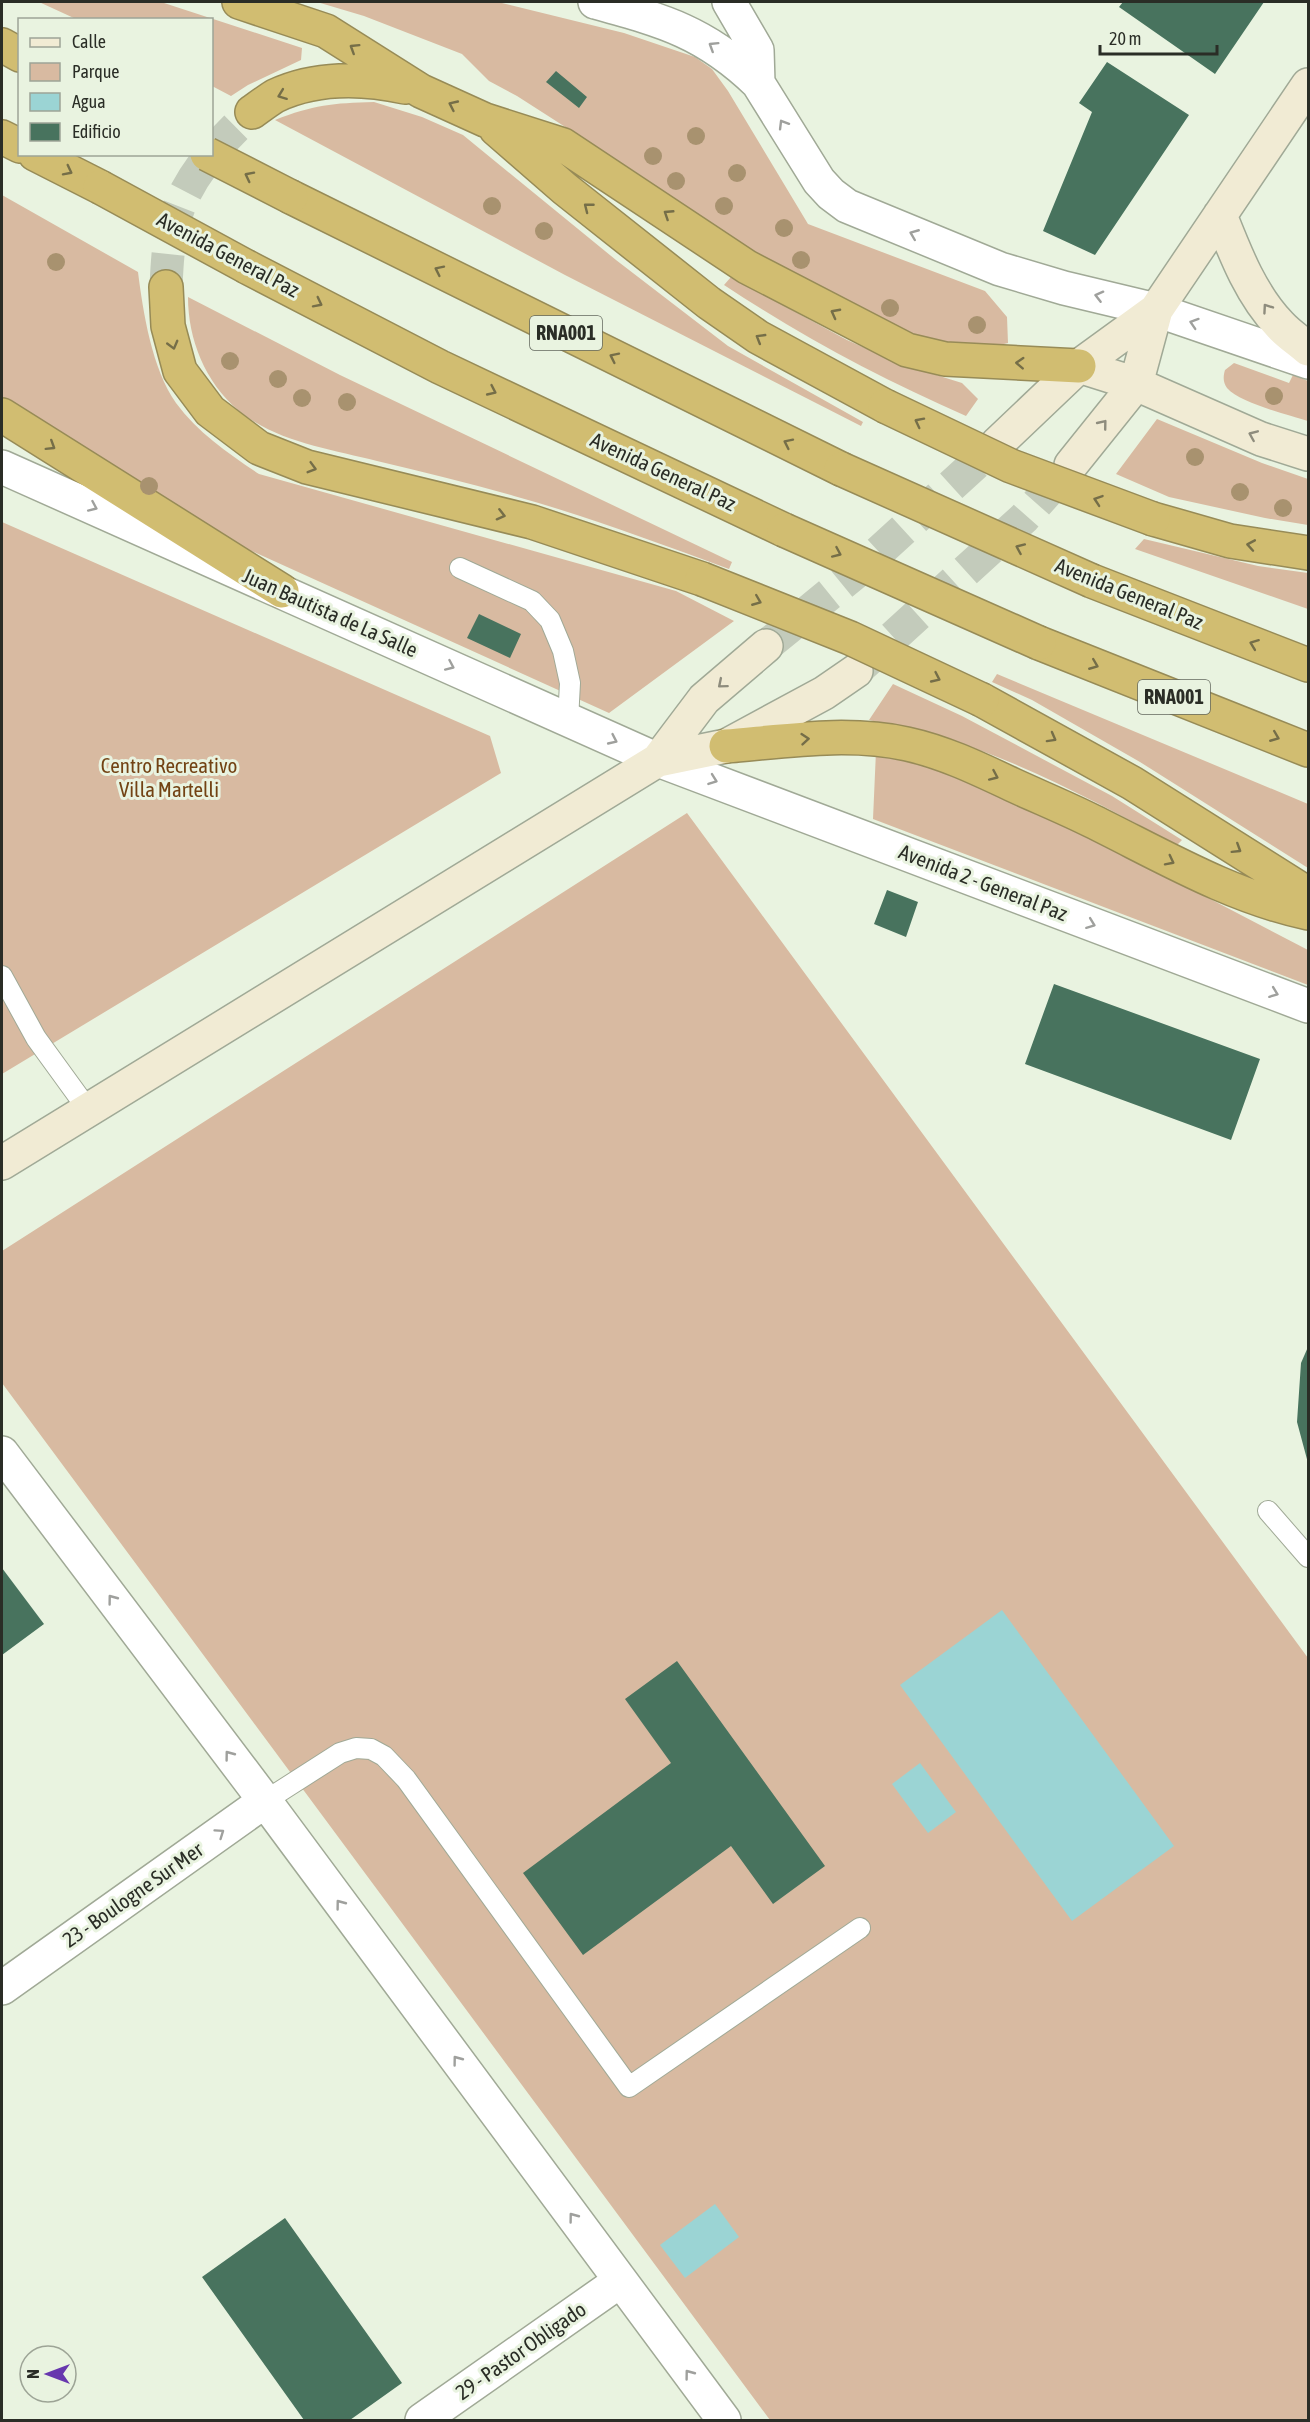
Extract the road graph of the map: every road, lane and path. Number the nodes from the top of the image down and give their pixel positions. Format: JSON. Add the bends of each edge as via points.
{"nodes":[{"id":1,"x":239,"y":2,"type":"edge"},
{"id":2,"x":596,"y":2,"type":"edge"},
{"id":3,"x":729,"y":2,"type":"edge"},
{"id":4,"x":2,"y":45,"type":"edge"},
{"id":5,"x":18,"y":54,"type":"edge"},
{"id":6,"x":758,"y":83,"type":"junction"},
{"id":7,"x":1308,"y":85,"type":"edge"},
{"id":8,"x":421,"y":90,"type":"junction"},
{"id":9,"x":252,"y":112,"type":"tunnel mouth"},
{"id":10,"x":485,"y":120,"type":"junction"},
{"id":11,"x":2,"y":137,"type":"edge"},
{"id":12,"x":18,"y":145,"type":"edge"},
{"id":13,"x":39,"y":156,"type":"edge"},
{"id":14,"x":211,"y":156,"type":"edge"},
{"id":15,"x":1220,"y":215,"type":"junction"},
{"id":16,"x":166,"y":287,"type":"tunnel mouth"},
{"id":17,"x":1156,"y":310,"type":"junction"},
{"id":18,"x":1308,"y":349,"type":"edge"},
{"id":19,"x":1308,"y":362,"type":"edge"},
{"id":20,"x":1079,"y":366,"type":"junction"},
{"id":21,"x":1136,"y":384,"type":"junction"},
{"id":22,"x":2,"y":415,"type":"edge"},
{"id":23,"x":997,"y":444,"type":"tunnel mouth"},
{"id":24,"x":1308,"y":454,"type":"edge"},
{"id":25,"x":1071,"y":465,"type":"tunnel mouth"},
{"id":26,"x":2,"y":467,"type":"edge"},
{"id":27,"x":1308,"y":553,"type":"edge"},
{"id":28,"x":460,"y":568,"type":"dead end"},
{"id":29,"x":282,"y":591,"type":"junction"},
{"id":30,"x":766,"y":646,"type":"tunnel mouth"},
{"id":31,"x":1308,"y":665,"type":"edge"},
{"id":32,"x":856,"y":671,"type":"tunnel mouth"},
{"id":33,"x":568,"y":720,"type":"junction"},
{"id":34,"x":726,"y":746,"type":"junction"},
{"id":35,"x":1308,"y":750,"type":"edge"},
{"id":36,"x":658,"y":760,"type":"junction"},
{"id":37,"x":1308,"y":894,"type":"edge"},
{"id":38,"x":1308,"y":913,"type":"edge"},
{"id":39,"x":2,"y":976,"type":"edge"},
{"id":40,"x":1308,"y":1006,"type":"edge"},
{"id":41,"x":89,"y":1111,"type":"junction"},
{"id":42,"x":2,"y":1164,"type":"edge"},
{"id":43,"x":2,"y":1453,"type":"edge"},
{"id":44,"x":1268,"y":1511,"type":"dead end"},
{"id":45,"x":1308,"y":1557,"type":"edge"},
{"id":46,"x":265,"y":1801,"type":"junction"},
{"id":47,"x":860,"y":1928,"type":"dead end"},
{"id":48,"x":2,"y":1989,"type":"edge"},
{"id":49,"x":620,"y":2281,"type":"junction"},
{"id":50,"x":422,"y":2421,"type":"edge"},
{"id":51,"x":724,"y":2421,"type":"edge"}],
"edges":[{"from":8,"to":1,"type":"highway","one_way":true,"via":[[326,31]]},
{"from":6,"to":2,"type":"street","one_way":true,"via":[[715,46],[682,29]]},
{"from":3,"to":6,"type":"street","via":[[757,50]]},
{"from":4,"to":5,"type":"highway"},
{"from":17,"to":6,"type":"street","one_way":true,"via":[[1000,269],[847,206],[831,194],[808,165]]},
{"from":7,"to":15,"type":"main road"},
{"from":8,"to":9,"type":"highway","one_way":true,"via":[[359,80],[317,84],[276,96]]},
{"from":10,"to":8,"type":"highway","one_way":true},
{"from":20,"to":10,"type":"highway","one_way":true,"via":[[945,359],[907,350],[747,267],[563,145]]},
{"from":27,"to":10,"type":"highway","one_way":true,"bridge":true,"via":[[1230,541],[1153,519],[1011,466],[885,406],[758,337],[719,310],[565,189]]},
{"from":11,"to":12,"type":"highway"},
{"from":13,"to":35,"type":"highway","name":"Avenida General Paz","number":"RNA001","one_way":true,"bridge":true,"via":[[440,367],[784,530],[1039,643]]},
{"from":31,"to":14,"type":"highway","name":"Avenida General Paz","number":"RNA001","one_way":true,"bridge":true,"via":[[1092,580],[841,469]]},
{"from":15,"to":17,"type":"main road"},
{"from":18,"to":15,"type":"main road","one_way":true,"via":[[1279,325],[1253,287]]},
{"from":16,"to":37,"type":"highway","one_way":true,"bridge":true,"via":[[168,326],[180,371],[210,411],[259,448],[307,467],[532,522],[702,579],[850,638],[982,700],[1132,783]]},
{"from":19,"to":17,"type":"street","one_way":true},
{"from":17,"to":20,"type":"main road"},
{"from":17,"to":21,"type":"main road"},
{"from":20,"to":21,"type":"main road"},
{"from":20,"to":23,"type":"main road"},
{"from":24,"to":21,"type":"main road","one_way":true,"via":[[1261,439]]},
{"from":25,"to":21,"type":"main road","one_way":true},
{"from":22,"to":29,"type":"highway","one_way":true},
{"from":26,"to":29,"type":"street","name":"Juan Bautista de La Salle","one_way":true},
{"from":28,"to":33,"type":"lane","via":[[532,601],[550,620],[563,651],[570,683]]},
{"from":29,"to":33,"type":"street","name":"Juan Bautista de La Salle","one_way":true},
{"from":30,"to":36,"type":"main road","one_way":true,"via":[[704,699]]},
{"from":32,"to":34,"type":"main road","via":[[824,693]]},
{"from":33,"to":36,"type":"street","name":"Juan Bautista de La Salle","one_way":true},
{"from":34,"to":36,"type":"main road"},
{"from":34,"to":38,"type":"highway","one_way":true,"via":[[829,737],[907,744],[989,774],[1230,889]]},
{"from":36,"to":40,"type":"street","name":"Avenida 2 - General Paz","one_way":true},
{"from":36,"to":41,"type":"main road"},
{"from":39,"to":41,"type":"lane","via":[[36,1038]]},
{"from":41,"to":42,"type":"main road"},
{"from":46,"to":43,"type":"street","one_way":true},
{"from":44,"to":45,"type":"lane"},
{"from":46,"to":47,"type":"lane","via":[[340,1753],[371,1749],[384,1756],[406,1779],[629,2087]]},
{"from":48,"to":46,"type":"street","name":"23 - Boulogne Sur Mer","one_way":true},
{"from":49,"to":46,"type":"street","one_way":true},
{"from":49,"to":50,"type":"street","name":"29 - Pastor Obligado"},
{"from":51,"to":49,"type":"street","one_way":true}]}
